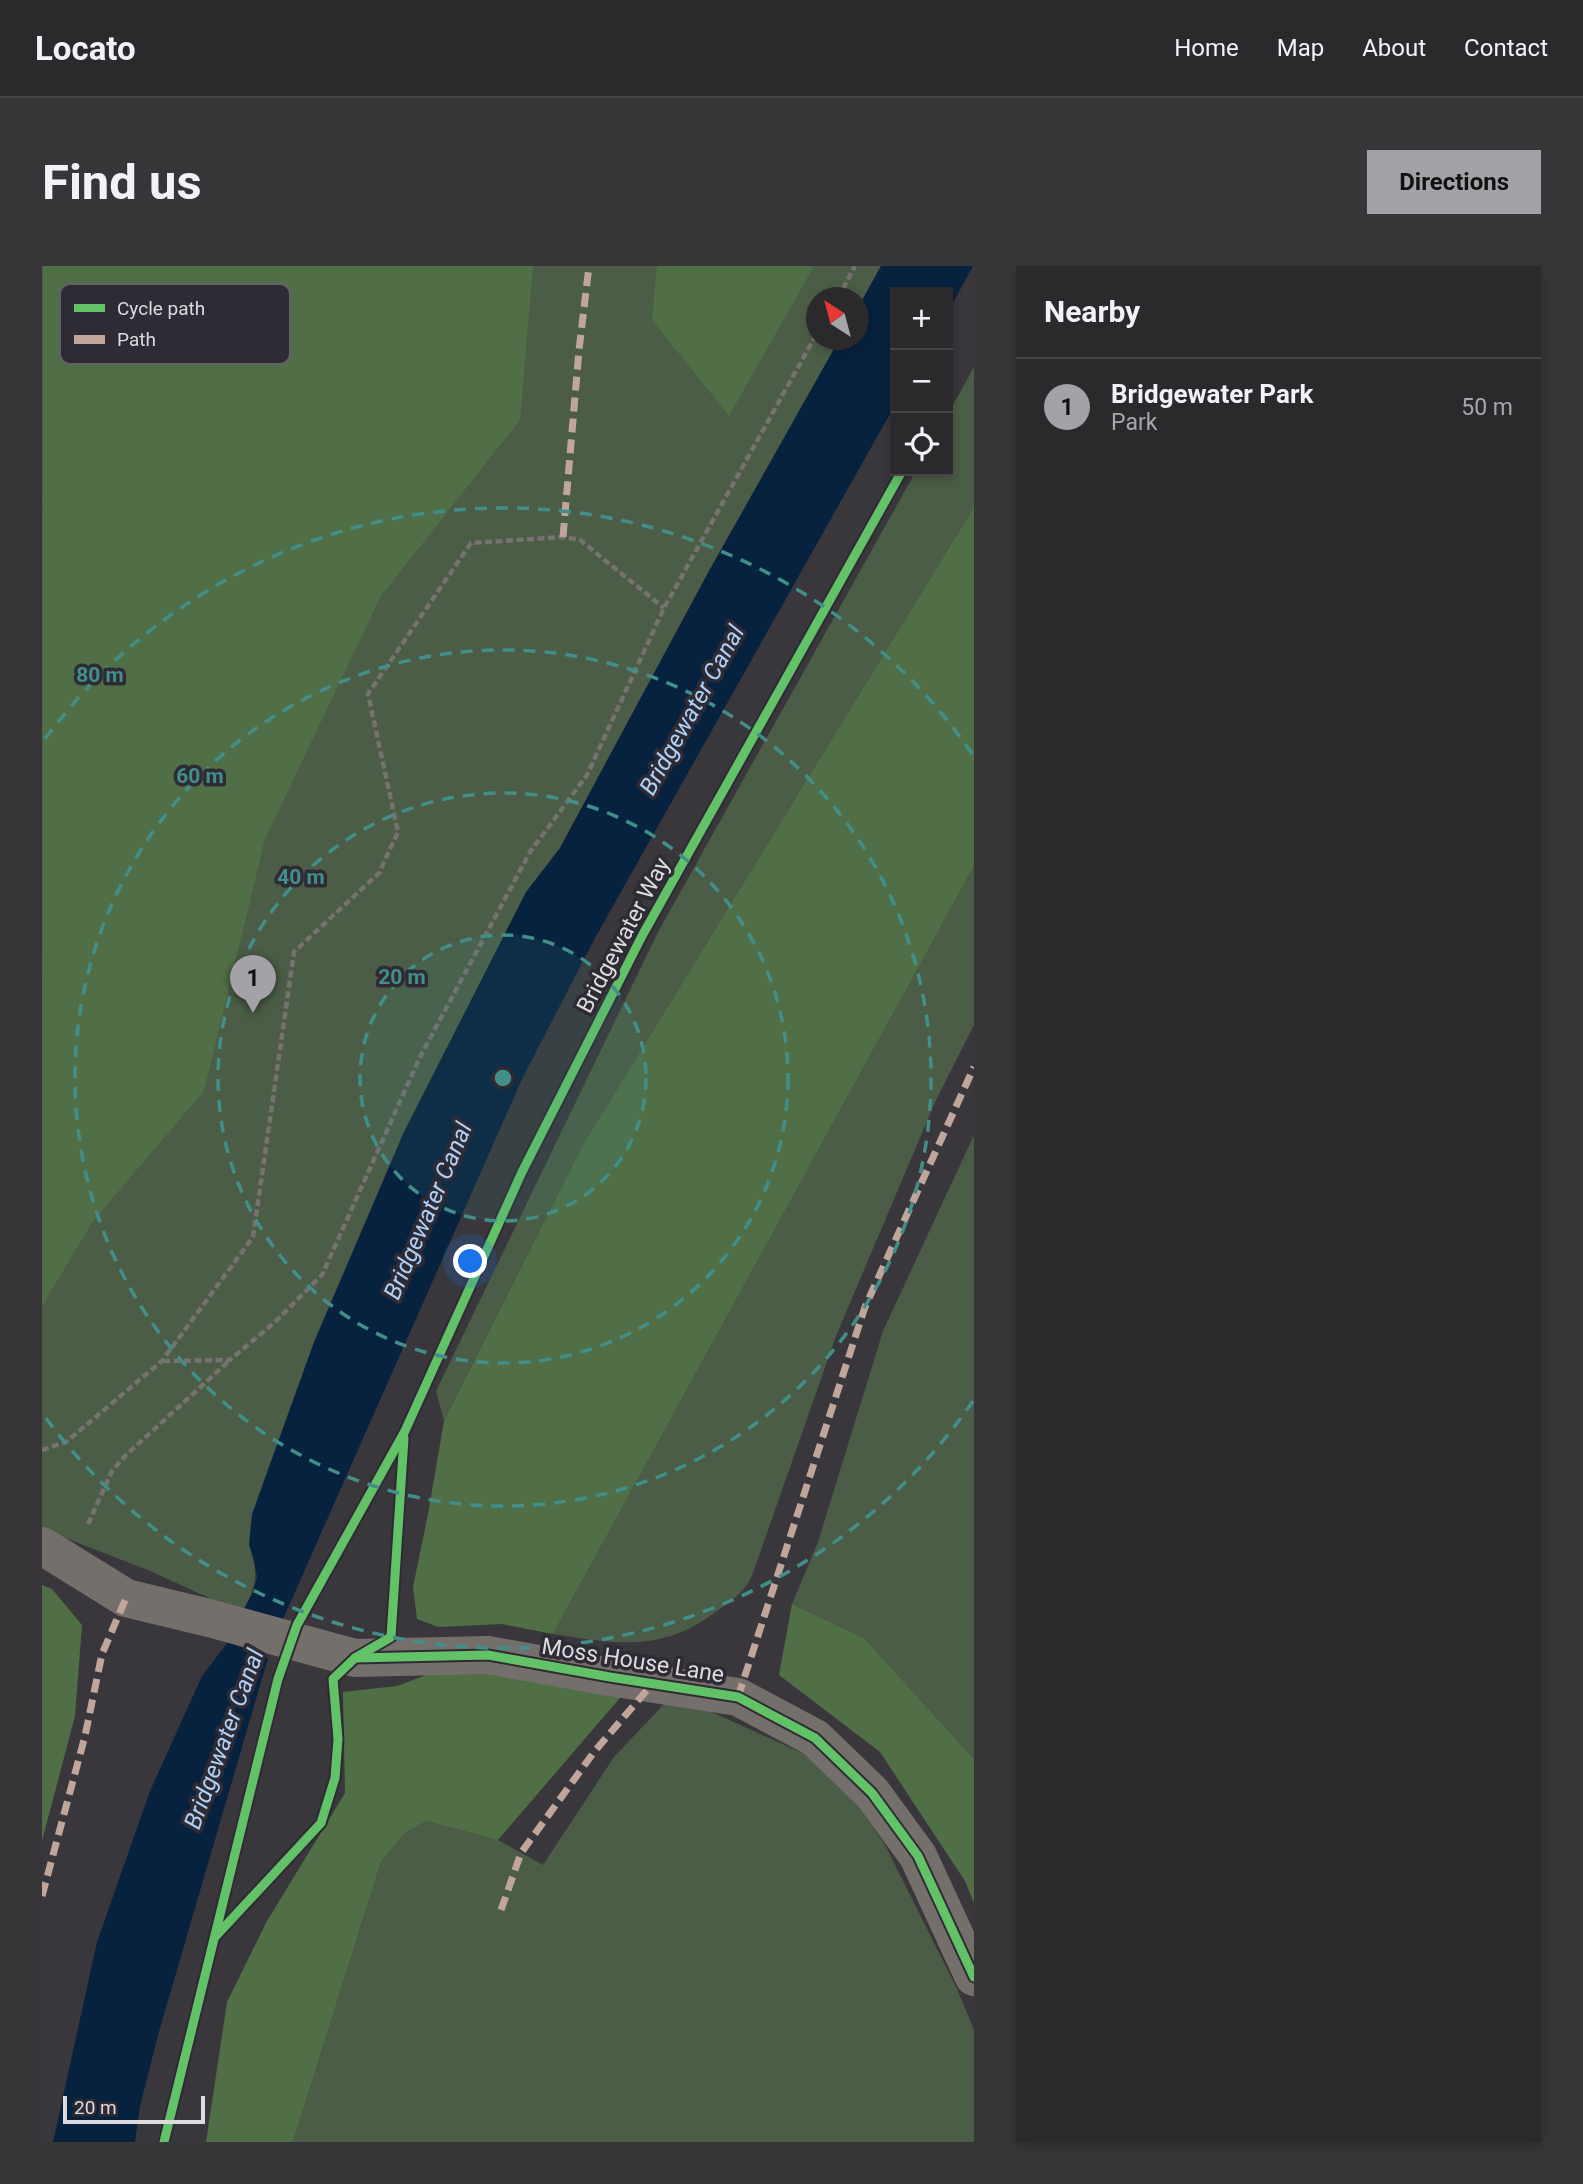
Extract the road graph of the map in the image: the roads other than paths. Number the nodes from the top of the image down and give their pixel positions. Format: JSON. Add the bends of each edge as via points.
{"nodes":[{"id":1,"x":56,"y":1555,"type":"edge"},
{"id":2,"x":974,"y":1977,"type":"edge"}],
"edges":[{"from":1,"to":2,"type":"street","name":"Moss House Lane","via":[[126,1598],[355,1658],[488,1655],[738,1697],[815,1738],[872,1793],[918,1856]]}]}
